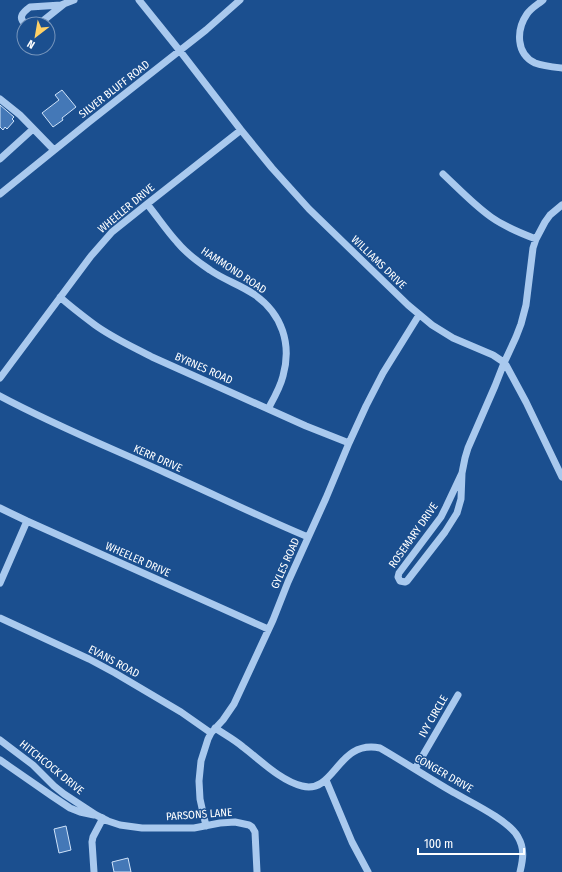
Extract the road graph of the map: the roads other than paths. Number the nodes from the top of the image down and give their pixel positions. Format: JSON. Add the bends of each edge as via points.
{"nodes":[{"id":1,"x":74,"y":0,"type":"edge"},
{"id":2,"x":139,"y":0,"type":"edge"},
{"id":3,"x":240,"y":0,"type":"edge"},
{"id":4,"x":543,"y":0,"type":"edge"},
{"id":5,"x":64,"y":4,"type":"junction"},
{"id":6,"x":22,"y":16,"type":"edge"},
{"id":7,"x":49,"y":16,"type":"edge"},
{"id":8,"x":180,"y":51,"type":"junction"},
{"id":9,"x":562,"y":68,"type":"edge"},
{"id":10,"x":0,"y":99,"type":"edge"},
{"id":11,"x":33,"y":129,"type":"junction"},
{"id":12,"x":241,"y":130,"type":"junction"},
{"id":13,"x":54,"y":150,"type":"junction"},
{"id":14,"x":0,"y":158,"type":"edge"},
{"id":15,"x":443,"y":174,"type":"dead end"},
{"id":16,"x":1,"y":192,"type":"edge"},
{"id":17,"x":147,"y":204,"type":"junction"},
{"id":18,"x":562,"y":204,"type":"edge"},
{"id":19,"x":536,"y":239,"type":"junction"},
{"id":20,"x":60,"y":297,"type":"junction"},
{"id":21,"x":419,"y":315,"type":"junction"},
{"id":22,"x":504,"y":362,"type":"junction"},
{"id":23,"x":0,"y":378,"type":"edge"},
{"id":24,"x":0,"y":396,"type":"edge"},
{"id":25,"x":268,"y":409,"type":"junction"},
{"id":26,"x":349,"y":443,"type":"junction"},
{"id":27,"x":462,"y":473,"type":"junction"},
{"id":28,"x":562,"y":477,"type":"edge"},
{"id":29,"x":0,"y":508,"type":"edge"},
{"id":30,"x":27,"y":521,"type":"junction"},
{"id":31,"x":308,"y":537,"type":"junction"},
{"id":32,"x":0,"y":583,"type":"edge"},
{"id":33,"x":0,"y":618,"type":"edge"},
{"id":34,"x":268,"y":629,"type":"junction"},
{"id":35,"x":458,"y":695,"type":"dead end"},
{"id":36,"x":213,"y":731,"type":"junction"},
{"id":37,"x":0,"y":740,"type":"edge"},
{"id":38,"x":0,"y":760,"type":"edge"},
{"id":39,"x":415,"y":769,"type":"junction"},
{"id":40,"x":326,"y":780,"type":"junction"},
{"id":41,"x":100,"y":817,"type":"junction"},
{"id":42,"x":206,"y":826,"type":"junction"},
{"id":43,"x":94,"y":872,"type":"edge"},
{"id":44,"x":257,"y":872,"type":"edge"},
{"id":45,"x":368,"y":872,"type":"edge"},
{"id":46,"x":520,"y":872,"type":"edge"}],
"edges":[{"from":1,"to":5,"type":"street"},
{"from":2,"to":8,"type":"street","name":"WILLIAMS DRIVE"},
{"from":3,"to":8,"type":"street","name":"SILVER BLUFF ROAD"},
{"from":4,"to":9,"type":"street","via":[[530,10],[523,20],[519,36],[520,46],[531,61]]},
{"from":5,"to":6,"type":"street","via":[[30,7]]},
{"from":5,"to":7,"type":"street"},
{"from":8,"to":12,"type":"street","name":"WILLIAMS DRIVE"},
{"from":8,"to":13,"type":"street","name":"SILVER BLUFF ROAD"},
{"from":10,"to":11,"type":"street"},
{"from":11,"to":13,"type":"street"},
{"from":11,"to":14,"type":"street"},
{"from":12,"to":17,"type":"street","name":"WHEELER DRIVE"},
{"from":12,"to":21,"type":"street","name":"WILLIAMS DRIVE","via":[[309,209]]},
{"from":13,"to":16,"type":"street","name":"SILVER BLUFF ROAD"},
{"from":15,"to":19,"type":"street","via":[[491,217]]},
{"from":17,"to":20,"type":"street","name":"WHEELER DRIVE","via":[[112,232]]},
{"from":17,"to":25,"type":"street","name":"HAMMOND ROAD","via":[[188,253],[212,271],[248,290],[275,314],[283,330],[287,355],[280,385]]},
{"from":18,"to":19,"type":"street","via":[[550,215]]},
{"from":19,"to":22,"type":"street","via":[[523,318]]},
{"from":20,"to":23,"type":"street","name":"WHEELER DRIVE"},
{"from":20,"to":25,"type":"street","name":"BYRNES ROAD","via":[[96,326],[129,346]]},
{"from":21,"to":22,"type":"street","name":"WILLIAMS DRIVE","via":[[442,332],[493,354]]},
{"from":21,"to":26,"type":"street","name":"GYLES ROAD","via":[[383,374]]},
{"from":22,"to":27,"type":"street","via":[[468,448]]},
{"from":22,"to":28,"type":"street","name":"WILLIAMS DRIVE"},
{"from":24,"to":31,"type":"street","name":"KERR DRIVE","via":[[106,447]]},
{"from":25,"to":26,"type":"street","name":"BYRNES ROAD"},
{"from":26,"to":31,"type":"street","name":"GYLES ROAD"},
{"from":27,"to":27,"type":"street","name":"ROSEMARY DRIVE","via":[[441,517],[399,572],[400,581],[407,581],[452,522],[461,499]]},
{"from":29,"to":30,"type":"street","name":"WHEELER DRIVE"},
{"from":30,"to":32,"type":"street"},
{"from":30,"to":34,"type":"street","name":"WHEELER DRIVE"},
{"from":31,"to":34,"type":"street","name":"GYLES ROAD"},
{"from":33,"to":36,"type":"street","name":"EVANS ROAD","via":[[89,659]]},
{"from":34,"to":36,"type":"street","name":"GYLES ROAD","via":[[234,704]]},
{"from":35,"to":39,"type":"street","name":"IVY CIRCLE"},
{"from":36,"to":40,"type":"street","name":"EVANS ROAD","via":[[242,746],[268,768],[295,783],[307,787]]},
{"from":36,"to":42,"type":"street","name":"GYLES ROAD","via":[[204,751],[199,781]]},
{"from":37,"to":41,"type":"street","name":"HITCHCOCK DRIVE","via":[[28,761],[64,794]]},
{"from":38,"to":41,"type":"street","name":"HITCHCOCK DRIVE","via":[[70,808]]},
{"from":39,"to":40,"type":"street","name":"CONGER DRIVE","via":[[380,748],[369,747],[348,755]]},
{"from":39,"to":46,"type":"street","name":"CONGER DRIVE","via":[[510,826],[523,848]]},
{"from":40,"to":45,"type":"street","via":[[352,842]]},
{"from":41,"to":42,"type":"street","name":"PARSONS LANE","via":[[120,825],[142,828]]},
{"from":41,"to":43,"type":"street","via":[[92,842]]},
{"from":42,"to":44,"type":"street","name":"PARSONS LANE","via":[[235,822],[252,827],[255,832]]}]}
